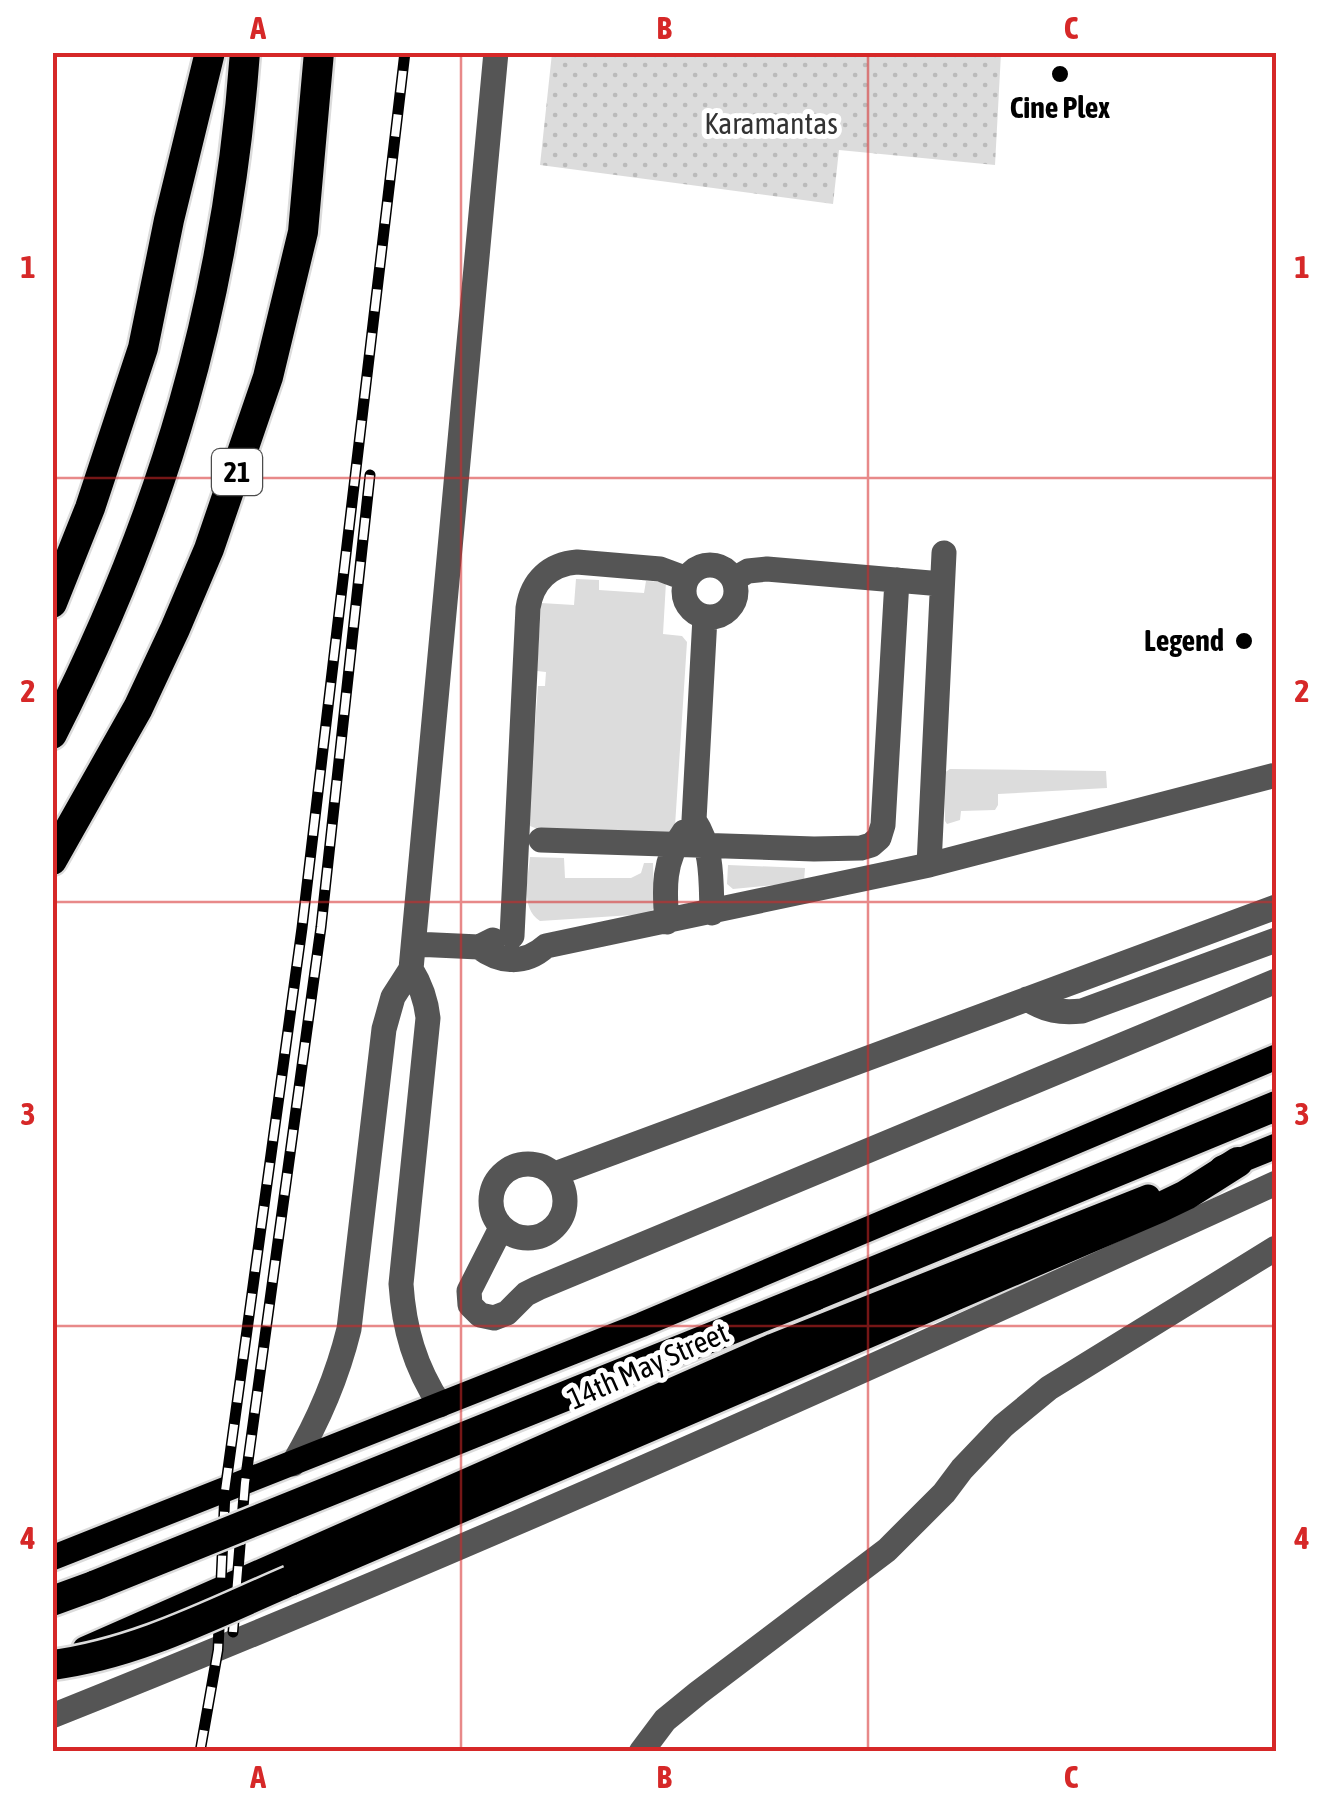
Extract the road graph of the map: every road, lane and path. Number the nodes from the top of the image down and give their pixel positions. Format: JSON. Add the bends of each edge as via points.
{"nodes":[{"id":1,"x":210,"y":52,"type":"edge"},
{"id":2,"x":245,"y":52,"type":"edge"},
{"id":3,"x":319,"y":52,"type":"edge"},
{"id":4,"x":496,"y":52,"type":"edge"},
{"id":5,"x":944,"y":553,"type":"dead end"},
{"id":6,"x":687,"y":579,"type":"junction"},
{"id":7,"x":734,"y":579,"type":"junction"},
{"id":8,"x":897,"y":580,"type":"junction"},
{"id":9,"x":942,"y":584,"type":"junction"},
{"id":10,"x":52,"y":603,"type":"edge"},
{"id":11,"x":706,"y":617,"type":"junction"},
{"id":12,"x":52,"y":734,"type":"edge"},
{"id":13,"x":1276,"y":775,"type":"edge"},
{"id":14,"x":694,"y":820,"type":"junction"},
{"id":15,"x":541,"y":840,"type":"dead end"},
{"id":16,"x":676,"y":845,"type":"junction"},
{"id":17,"x":706,"y":845,"type":"junction"},
{"id":18,"x":52,"y":860,"type":"edge"},
{"id":19,"x":929,"y":866,"type":"junction"},
{"id":20,"x":1276,"y":907,"type":"edge"},
{"id":21,"x":712,"y":913,"type":"junction"},
{"id":22,"x":667,"y":922,"type":"junction"},
{"id":23,"x":512,"y":936,"type":"junction"},
{"id":24,"x":1276,"y":940,"type":"edge"},
{"id":25,"x":546,"y":946,"type":"junction"},
{"id":26,"x":479,"y":947,"type":"junction"},
{"id":27,"x":413,"y":956,"type":"junction"},
{"id":28,"x":1276,"y":981,"type":"edge"},
{"id":29,"x":1027,"y":999,"type":"junction"},
{"id":30,"x":1276,"y":1057,"type":"edge"},
{"id":31,"x":1276,"y":1106,"type":"edge"},
{"id":32,"x":373,"y":1120,"type":"junction"},
{"id":33,"x":416,"y":1128,"type":"junction"},
{"id":34,"x":1276,"y":1146,"type":"edge"},
{"id":35,"x":1238,"y":1162,"type":"junction"},
{"id":36,"x":555,"y":1174,"type":"junction"},
{"id":37,"x":1275,"y":1186,"type":"edge"},
{"id":38,"x":501,"y":1228,"type":"junction"},
{"id":39,"x":1276,"y":1248,"type":"edge"},
{"id":40,"x":760,"y":1274,"type":"junction"},
{"id":41,"x":773,"y":1346,"type":"junction"},
{"id":42,"x":440,"y":1405,"type":"junction"},
{"id":43,"x":293,"y":1464,"type":"junction"},
{"id":44,"x":52,"y":1558,"type":"edge"},
{"id":45,"x":52,"y":1602,"type":"edge"},
{"id":46,"x":52,"y":1664,"type":"edge"},
{"id":47,"x":52,"y":1716,"type":"edge"},
{"id":48,"x":642,"y":1752,"type":"edge"}],
"edges":[{"from":1,"to":10,"type":"highway","via":[[143,348]]},
{"from":2,"to":12,"type":"highway","number":"21","via":[[229,203],[188,394],[125,579]]},
{"from":3,"to":18,"type":"highway","number":"21","via":[[303,232],[268,377],[176,629]]},
{"from":4,"to":27,"type":"street"},
{"from":5,"to":9,"type":"street"},
{"from":6,"to":7,"type":"street","via":[[710,564]]},
{"from":6,"to":11,"type":"street","via":[[685,598]]},
{"from":6,"to":23,"type":"street","via":[[660,569],[577,562],[556,566],[534,588]]},
{"from":7,"to":8,"type":"street","via":[[767,569]]},
{"from":7,"to":11,"type":"street","via":[[731,606]]},
{"from":8,"to":9,"type":"street"},
{"from":8,"to":17,"type":"street","via":[[879,838],[861,848]]},
{"from":9,"to":19,"type":"street"},
{"from":11,"to":14,"type":"street"},
{"from":13,"to":19,"type":"street"},
{"from":14,"to":16,"type":"street"},
{"from":14,"to":17,"type":"street"},
{"from":15,"to":16,"type":"street"},
{"from":16,"to":17,"type":"street"},
{"from":16,"to":22,"type":"street","via":[[665,878]]},
{"from":17,"to":21,"type":"street"},
{"from":19,"to":21,"type":"street"},
{"from":20,"to":29,"type":"street"},
{"from":21,"to":22,"type":"street"},
{"from":22,"to":25,"type":"street"},
{"from":23,"to":25,"type":"street"},
{"from":23,"to":26,"type":"street"},
{"from":24,"to":29,"type":"street","via":[[1082,1011],[1044,1009]]},
{"from":25,"to":26,"type":"street","via":[[512,960]]},
{"from":26,"to":27,"type":"street"},
{"from":27,"to":32,"type":"street","via":[[387,1013]]},
{"from":27,"to":33,"type":"street","via":[[428,1018]]},
{"from":28,"to":38,"type":"street","via":[[538,1288],[494,1318],[470,1305],[469,1290]]},
{"from":29,"to":36,"type":"street"},
{"from":30,"to":40,"type":"main road","name":"14th May Street"},
{"from":31,"to":45,"type":"highway","bridge":true},
{"from":32,"to":33,"type":"street"},
{"from":32,"to":43,"type":"street","via":[[349,1329],[328,1399]]},
{"from":33,"to":42,"type":"street","via":[[403,1310],[415,1360]]},
{"from":34,"to":35,"type":"main road","name":"14th May Street"},
{"from":35,"to":41,"type":"main road","name":"14th May Street"},
{"from":35,"to":46,"type":"highway","bridge":true,"via":[[1159,1208],[142,1644]]},
{"from":36,"to":38,"type":"street","via":[[566,1205],[548,1233],[532,1238]]},
{"from":36,"to":38,"type":"street","via":[[524,1163],[496,1180],[492,1213]]},
{"from":37,"to":47,"type":"street","via":[[828,1388]]},
{"from":39,"to":48,"type":"street","via":[[1025,1407],[887,1550],[665,1720]]},
{"from":40,"to":41,"type":"main road","via":[[744,1294],[744,1320]]},
{"from":40,"to":42,"type":"main road","name":"14th May Street"},
{"from":41,"to":46,"type":"main road","name":"14th May Street"},
{"from":42,"to":43,"type":"main road","name":"14th May Street"},
{"from":43,"to":44,"type":"main road","name":"14th May Street"}]}
